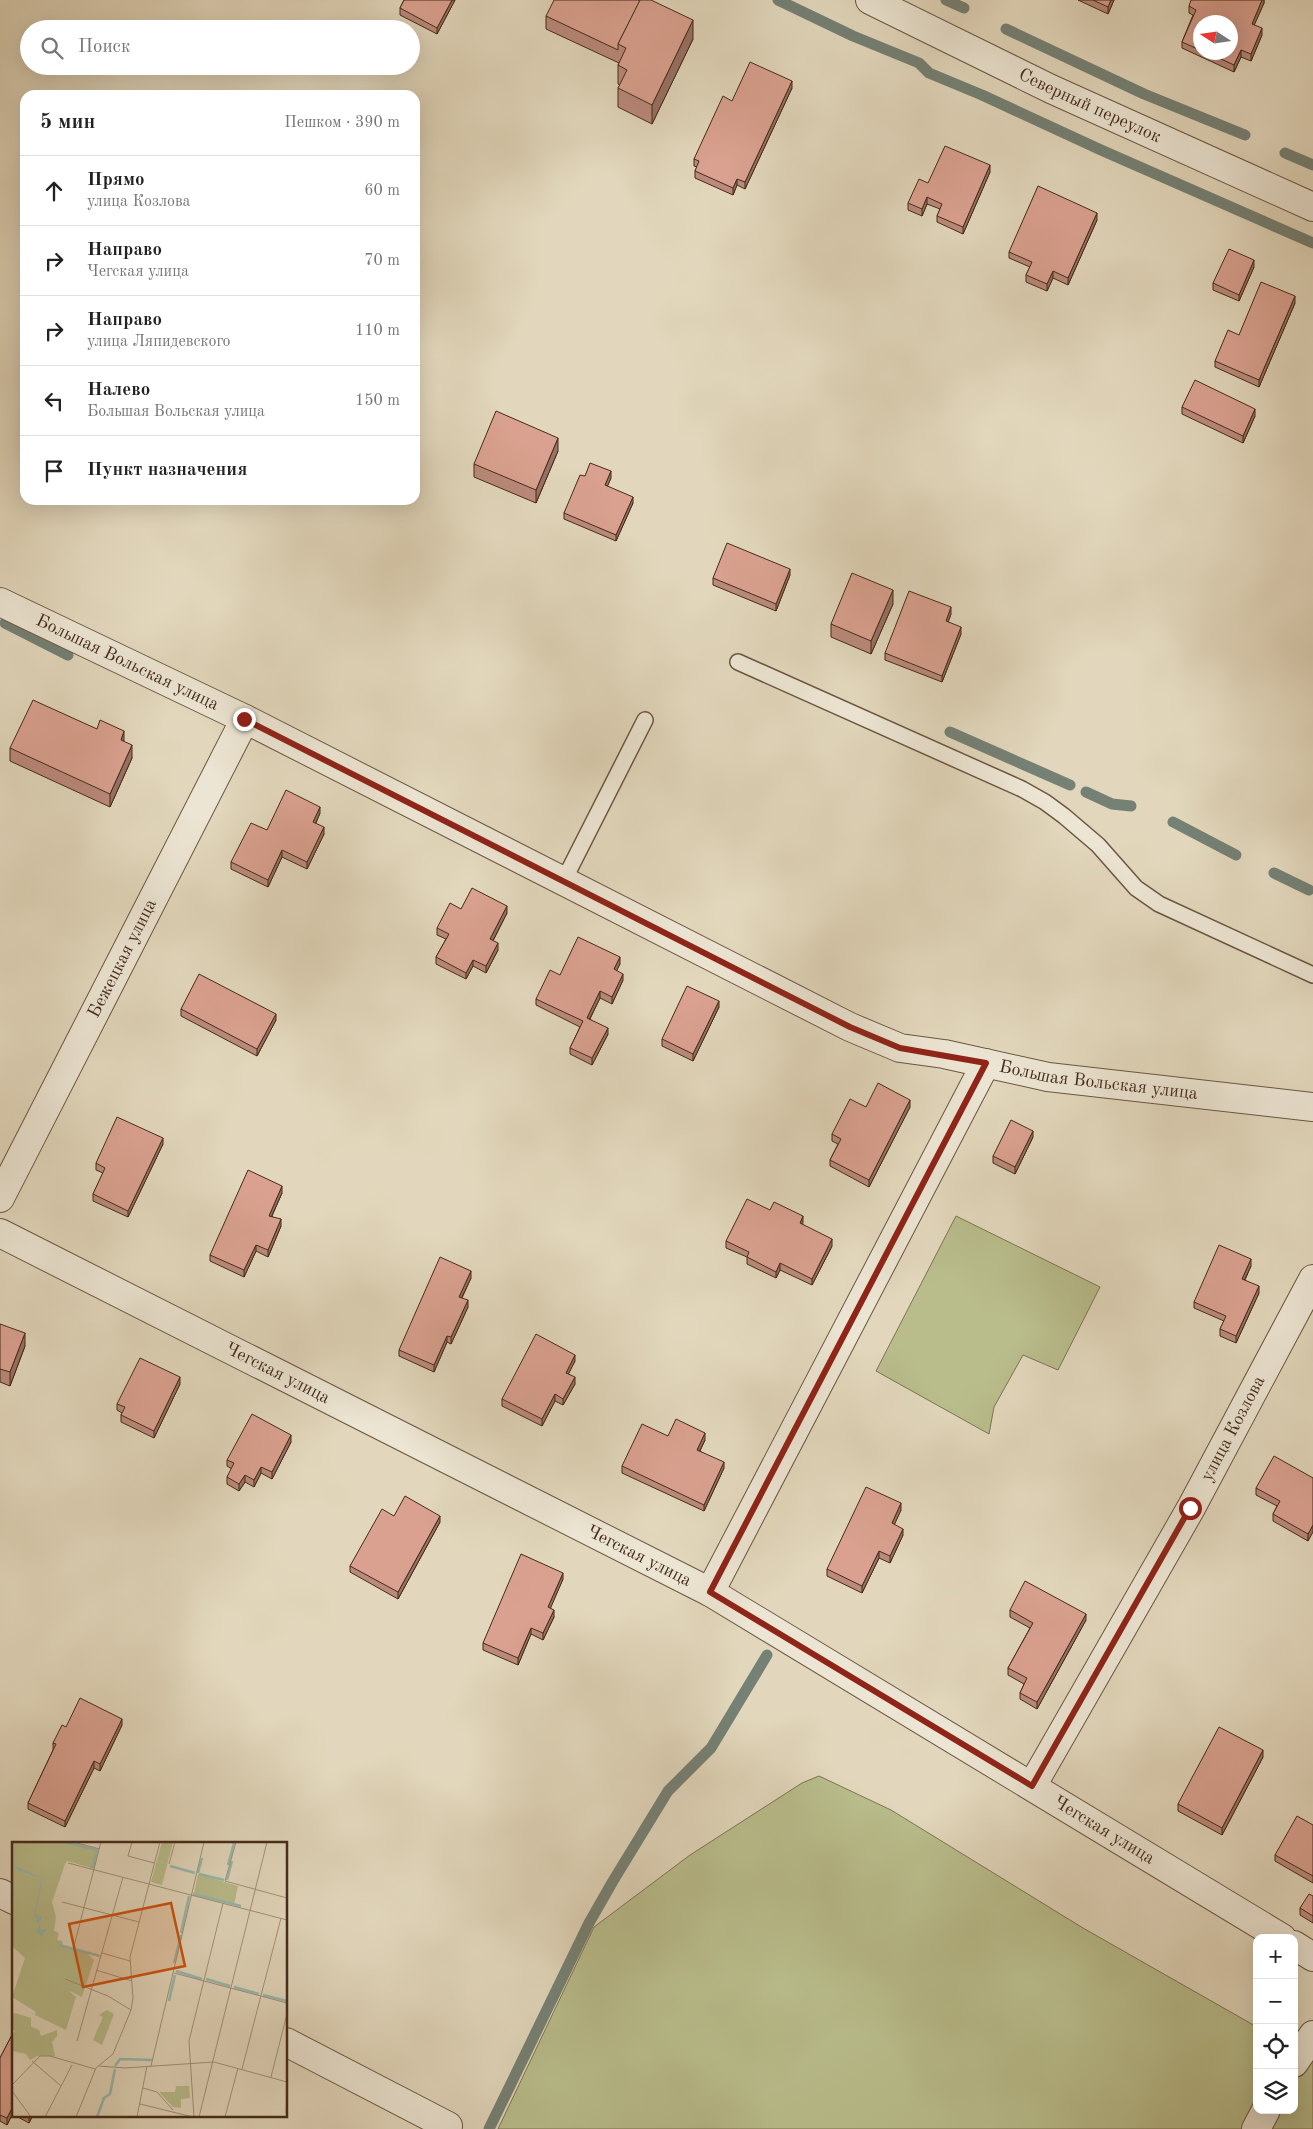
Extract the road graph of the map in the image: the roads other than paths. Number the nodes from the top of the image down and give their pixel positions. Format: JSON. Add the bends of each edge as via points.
{"nodes":[{"id":1,"x":870,"y":0,"type":"edge"},
{"id":2,"x":1313,"y":206,"type":"edge"},
{"id":3,"x":0,"y":602,"type":"edge"},
{"id":4,"x":738,"y":662,"type":"dead end"},
{"id":5,"x":244,"y":719,"type":"junction"},
{"id":6,"x":644,"y":720,"type":"dead end"},
{"id":7,"x":563,"y":882,"type":"junction"},
{"id":8,"x":1313,"y":975,"type":"edge"},
{"id":9,"x":986,"y":1063,"type":"junction"},
{"id":10,"x":1313,"y":1107,"type":"edge"},
{"id":11,"x":0,"y":1198,"type":"edge"},
{"id":12,"x":0,"y":1233,"type":"edge"},
{"id":13,"x":1313,"y":1279,"type":"edge"},
{"id":14,"x":710,"y":1592,"type":"junction"},
{"id":15,"x":1032,"y":1786,"type":"junction"},
{"id":16,"x":0,"y":1893,"type":"edge"},
{"id":17,"x":12,"y":1899,"type":"edge"},
{"id":18,"x":1275,"y":1934,"type":"edge"},
{"id":19,"x":1298,"y":1948,"type":"edge"},
{"id":20,"x":1313,"y":1957,"type":"edge"},
{"id":21,"x":1313,"y":2035,"type":"edge"},
{"id":22,"x":288,"y":2043,"type":"edge"},
{"id":23,"x":1298,"y":2057,"type":"edge"},
{"id":24,"x":1264,"y":2114,"type":"edge"},
{"id":25,"x":448,"y":2126,"type":"dead end"},
{"id":26,"x":1256,"y":2129,"type":"edge"}],
"edges":[{"from":1,"to":2,"type":"street","name":"Северный переулок","via":[[1050,89]]},
{"from":3,"to":5,"type":"street","name":"Большая Вольская улица"},
{"from":4,"to":8,"type":"lane","via":[[1022,789],[1071,822],[1098,845],[1136,888],[1159,904]]},
{"from":5,"to":7,"type":"street","name":"Большая Вольская улица"},
{"from":5,"to":11,"type":"street","name":"Бежецкая улица"},
{"from":6,"to":7,"type":"lane"},
{"from":7,"to":9,"type":"street","name":"Большая Вольская улица","via":[[850,1027],[900,1048]]},
{"from":9,"to":10,"type":"street","name":"Большая Вольская улица","via":[[1048,1077]]},
{"from":9,"to":14,"type":"street"},
{"from":12,"to":14,"type":"street","name":"Чегская улица"},
{"from":13,"to":15,"type":"street","name":"улица Козлова","via":[[1190,1508]]},
{"from":14,"to":15,"type":"street","name":"Чегская улица"},
{"from":15,"to":18,"type":"street","name":"Чегская улица"},
{"from":16,"to":17,"type":"street"},
{"from":19,"to":20,"type":"street"},
{"from":21,"to":23,"type":"street"},
{"from":22,"to":25,"type":"street"},
{"from":24,"to":26,"type":"street"}]}
